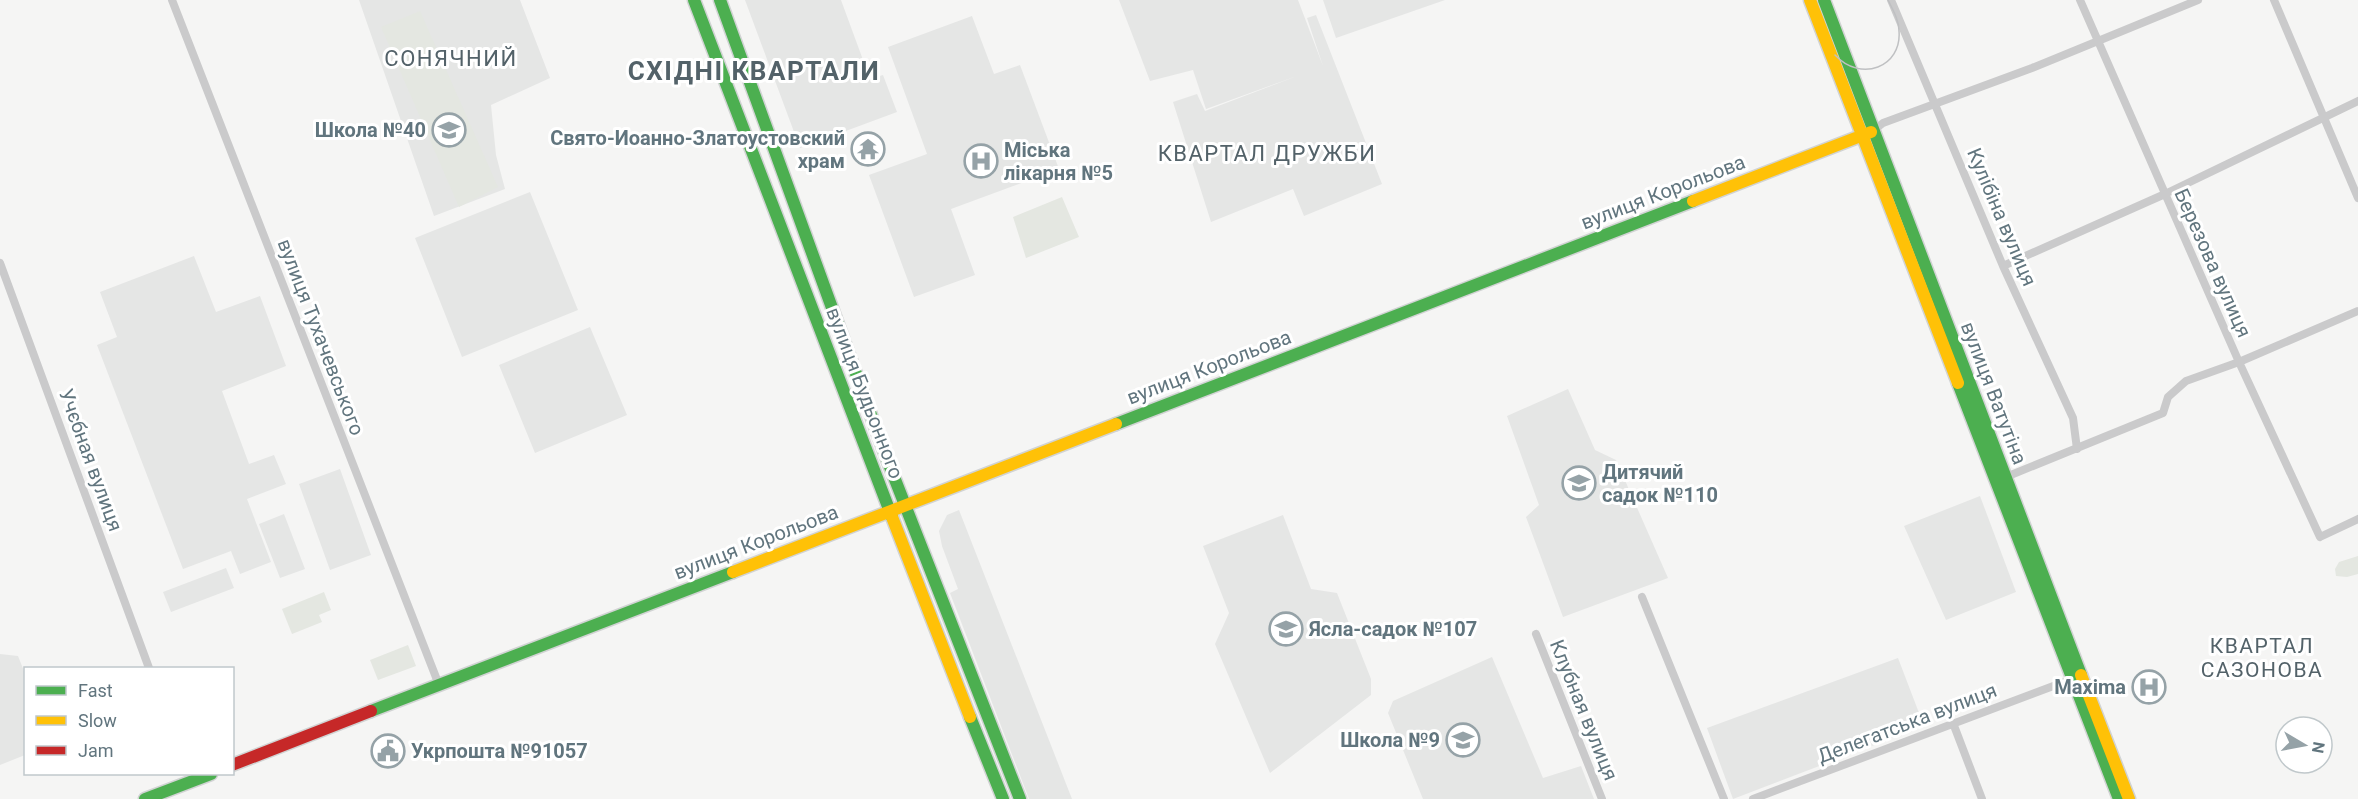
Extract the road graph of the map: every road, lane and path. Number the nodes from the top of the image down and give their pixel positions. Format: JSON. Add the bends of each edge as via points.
{"nodes":[{"id":1,"x":172,"y":0,"type":"edge"},
{"id":2,"x":694,"y":0,"type":"edge"},
{"id":3,"x":720,"y":0,"type":"edge"},
{"id":4,"x":1810,"y":0,"type":"edge"},
{"id":5,"x":1824,"y":0,"type":"edge"},
{"id":6,"x":1891,"y":0,"type":"edge"},
{"id":7,"x":2080,"y":0,"type":"edge"},
{"id":8,"x":2198,"y":0,"type":"edge"},
{"id":9,"x":2274,"y":0,"type":"edge"},
{"id":10,"x":2098,"y":41,"type":"junction"},
{"id":11,"x":2358,"y":100,"type":"edge"},
{"id":12,"x":1936,"y":103,"type":"junction"},
{"id":13,"x":2324,"y":115,"type":"junction"},
{"id":14,"x":1867,"y":134,"type":"junction"},
{"id":15,"x":2165,"y":194,"type":"junction"},
{"id":16,"x":2358,"y":198,"type":"edge"},
{"id":17,"x":0,"y":263,"type":"edge"},
{"id":18,"x":2003,"y":266,"type":"junction"},
{"id":19,"x":2358,"y":311,"type":"edge"},
{"id":20,"x":2240,"y":362,"type":"junction"},
{"id":21,"x":2077,"y":449,"type":"junction"},
{"id":22,"x":2001,"y":479,"type":"junction"},
{"id":23,"x":906,"y":505,"type":"junction"},
{"id":24,"x":889,"y":511,"type":"junction"},
{"id":25,"x":2358,"y":519,"type":"edge"},
{"id":26,"x":1642,"y":597,"type":"dead end"},
{"id":27,"x":1536,"y":634,"type":"dead end"},
{"id":28,"x":148,"y":667,"type":"edge"},
{"id":29,"x":2072,"y":678,"type":"junction"},
{"id":30,"x":439,"y":685,"type":"junction"},
{"id":31,"x":1953,"y":723,"type":"junction"},
{"id":32,"x":234,"y":764,"type":"edge"},
{"id":33,"x":190,"y":777,"type":"edge"},
{"id":34,"x":145,"y":799,"type":"edge"},
{"id":35,"x":1003,"y":799,"type":"edge"},
{"id":36,"x":1020,"y":799,"type":"edge"},
{"id":37,"x":1602,"y":799,"type":"edge"},
{"id":38,"x":1724,"y":799,"type":"edge"},
{"id":39,"x":1753,"y":799,"type":"edge"},
{"id":40,"x":1982,"y":799,"type":"edge"},
{"id":41,"x":2119,"y":799,"type":"edge"},
{"id":42,"x":2129,"y":799,"type":"edge"}],
"edges":[{"from":1,"to":30,"type":"street","name":"вулиця Тухачевського"},
{"from":2,"to":24,"type":"main road","name":"вулиця Будьонного"},
{"from":3,"to":23,"type":"main road","name":"вулиця Будьонного"},
{"from":4,"to":14,"type":"main road","name":"вулиця Ватутіна"},
{"from":5,"to":14,"type":"main road","name":"вулиця Ватутіна"},
{"from":6,"to":12,"type":"street","name":"Кулібіна вулиця"},
{"from":7,"to":10,"type":"street","name":"Березова вулиця"},
{"from":8,"to":10,"type":"street","name":"вулиця Корольова"},
{"from":9,"to":13,"type":"street"},
{"from":10,"to":12,"type":"street","name":"вулиця Корольова"},
{"from":10,"to":15,"type":"street","name":"Березова вулиця"},
{"from":11,"to":13,"type":"street"},
{"from":12,"to":14,"type":"street","name":"вулиця Корольова","via":[[1883,123]]},
{"from":12,"to":18,"type":"street","name":"Кулібіна вулиця"},
{"from":13,"to":15,"type":"street"},
{"from":13,"to":16,"type":"street"},
{"from":14,"to":22,"type":"main road","name":"вулиця Ватутіна"},
{"from":14,"to":23,"type":"main road","name":"вулиця Корольова"},
{"from":15,"to":18,"type":"street"},
{"from":15,"to":20,"type":"street","name":"Березова вулиця"},
{"from":17,"to":28,"type":"street","name":"Учєбная вулиця"},
{"from":18,"to":21,"type":"street","name":"Кулібіна вулиця","via":[[2073,418]]},
{"from":19,"to":20,"type":"street"},
{"from":20,"to":21,"type":"street","via":[[2186,381],[2168,397],[2163,413]]},
{"from":20,"to":25,"type":"street","name":"Березова вулиця","via":[[2320,537]]},
{"from":21,"to":22,"type":"street"},
{"from":22,"to":29,"type":"main road","name":"вулиця Ватутіна"},
{"from":22,"to":42,"type":"main road","name":"вулиця Ватутіна"},
{"from":23,"to":24,"type":"main road","name":"вулиця Корольова"},
{"from":23,"to":36,"type":"main road","name":"вулиця Будьонного"},
{"from":24,"to":30,"type":"main road","name":"вулиця Корольова"},
{"from":24,"to":35,"type":"main road","name":"вулиця Будьонного"},
{"from":26,"to":38,"type":"street"},
{"from":27,"to":37,"type":"street","name":"Клубная вулиця"},
{"from":29,"to":31,"type":"street","name":"Делегатська вулиця"},
{"from":29,"to":41,"type":"main road","name":"вулиця Ватутіна"},
{"from":30,"to":32,"type":"main road","name":"вулиця Корольова"},
{"from":31,"to":39,"type":"street","name":"Делегатська вулиця"},
{"from":31,"to":40,"type":"street"},
{"from":33,"to":34,"type":"main road"}]}
